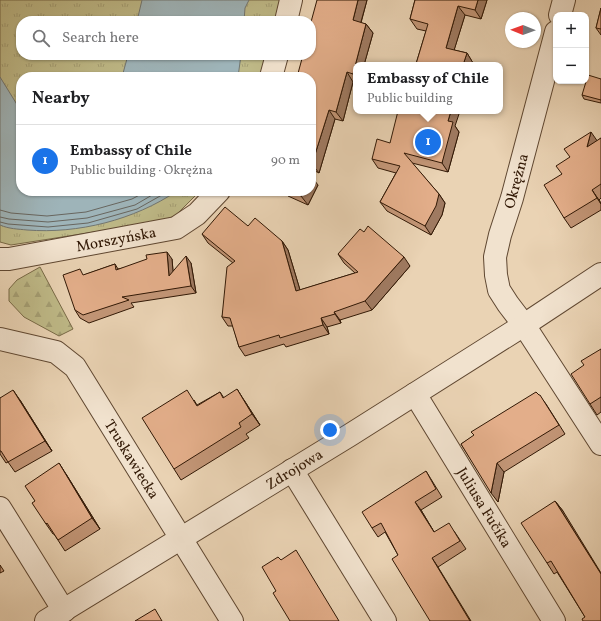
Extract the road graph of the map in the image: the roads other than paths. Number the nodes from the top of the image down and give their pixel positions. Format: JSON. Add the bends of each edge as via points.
{"nodes":[{"id":1,"x":291,"y":0,"type":"edge"},
{"id":2,"x":564,"y":0,"type":"edge"},
{"id":3,"x":561,"y":12,"type":"edge"},
{"id":4,"x":287,"y":16,"type":"edge"},
{"id":5,"x":553,"y":43,"type":"edge"},
{"id":6,"x":276,"y":60,"type":"edge"},
{"id":7,"x":272,"y":72,"type":"edge"},
{"id":8,"x":214,"y":196,"type":"edge"},
{"id":9,"x":3,"y":263,"type":"edge"},
{"id":10,"x":601,"y":274,"type":"edge"},
{"id":11,"x":524,"y":325,"type":"junction"},
{"id":12,"x":0,"y":338,"type":"edge"},
{"id":13,"x":415,"y":394,"type":"junction"},
{"id":14,"x":601,"y":444,"type":"edge"},
{"id":15,"x":292,"y":470,"type":"junction"},
{"id":16,"x":0,"y":508,"type":"edge"},
{"id":17,"x":180,"y":539,"type":"junction"},
{"id":18,"x":55,"y":616,"type":"edge"},
{"id":19,"x":232,"y":621,"type":"edge"},
{"id":20,"x":386,"y":621,"type":"edge"},
{"id":21,"x":554,"y":621,"type":"edge"}],
"edges":[{"from":1,"to":4,"type":"street"},
{"from":2,"to":3,"type":"street"},
{"from":5,"to":11,"type":"street","name":"Okrężna","via":[[496,257],[499,290]]},
{"from":6,"to":7,"type":"street"},
{"from":8,"to":9,"type":"street","name":"Morszyńska","via":[[197,214],[176,228]]},
{"from":10,"to":11,"type":"street","name":"Zdrojowa"},
{"from":11,"to":13,"type":"street","name":"Zdrojowa"},
{"from":11,"to":14,"type":"street","name":"Okrężna"},
{"from":12,"to":17,"type":"street","name":"Truskawiecka","via":[[56,352],[75,367]]},
{"from":13,"to":15,"type":"street","name":"Zdrojowa"},
{"from":13,"to":21,"type":"street","name":"Juliusa Fučíka"},
{"from":15,"to":17,"type":"street","name":"Zdrojowa"},
{"from":15,"to":20,"type":"street"},
{"from":16,"to":18,"type":"street"},
{"from":17,"to":18,"type":"street","name":"Zdrojowa"},
{"from":17,"to":19,"type":"street","name":"Truskawiecka"}]}
